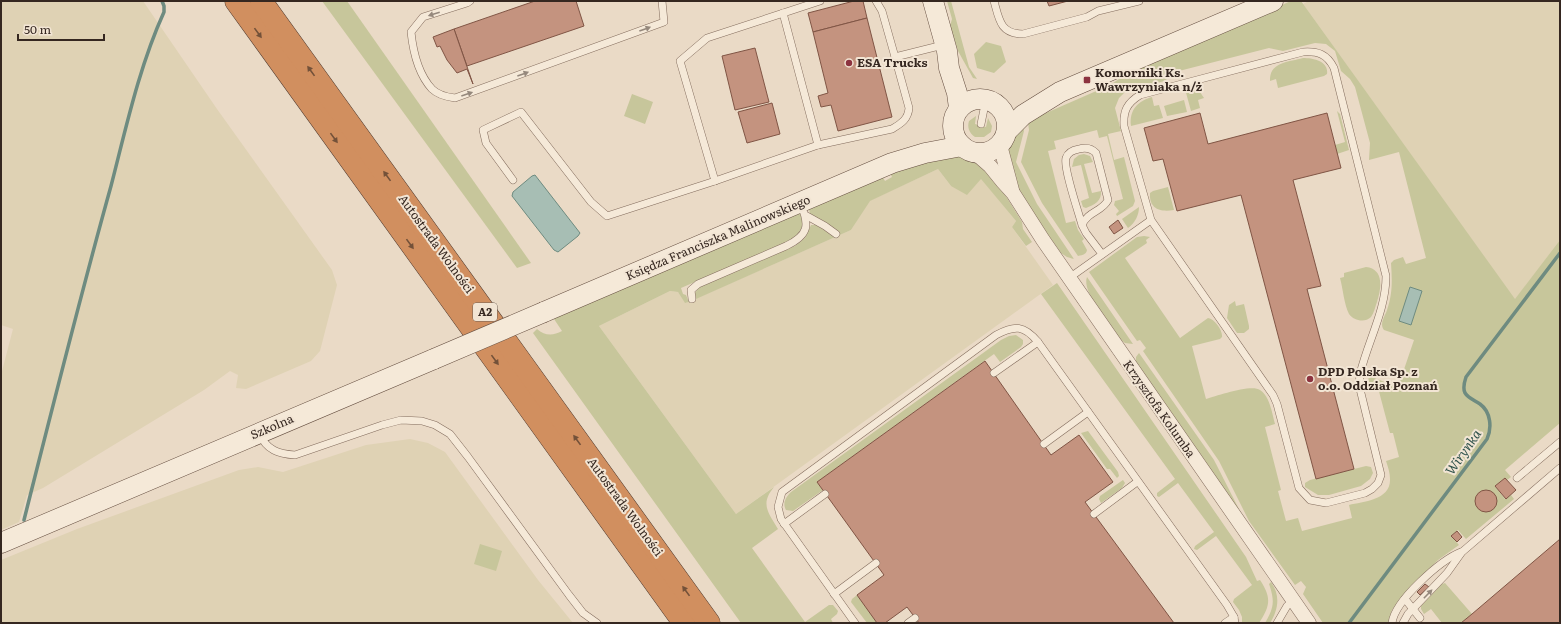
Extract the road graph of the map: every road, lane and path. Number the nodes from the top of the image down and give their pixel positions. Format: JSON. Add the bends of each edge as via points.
{"nodes":[{"id":1,"x":236,"y":1,"type":"edge"},
{"id":2,"x":261,"y":1,"type":"edge"},
{"id":3,"x":470,"y":1,"type":"edge"},
{"id":4,"x":662,"y":1,"type":"edge"},
{"id":5,"x":820,"y":1,"type":"edge"},
{"id":6,"x":876,"y":1,"type":"edge"},
{"id":7,"x":933,"y":1,"type":"edge"},
{"id":8,"x":994,"y":1,"type":"edge"},
{"id":9,"x":1139,"y":1,"type":"edge"},
{"id":10,"x":1273,"y":1,"type":"edge"},
{"id":11,"x":783,"y":13,"type":"junction"},
{"id":12,"x":946,"y":48,"type":"junction"},
{"id":13,"x":894,"y":57,"type":"junction"},
{"id":14,"x":1060,"y":92,"type":"junction"},
{"id":15,"x":989,"y":101,"type":"junction"},
{"id":16,"x":956,"y":117,"type":"junction"},
{"id":17,"x":980,"y":124,"type":"dead end"},
{"id":18,"x":1004,"y":138,"type":"junction"},
{"id":19,"x":818,"y":145,"type":"junction"},
{"id":20,"x":968,"y":149,"type":"junction"},
{"id":21,"x":892,"y":163,"type":"junction"},
{"id":22,"x":514,"y":180,"type":"dead end"},
{"id":23,"x":715,"y":181,"type":"junction"},
{"id":24,"x":1012,"y":193,"type":"junction"},
{"id":25,"x":803,"y":209,"type":"junction"},
{"id":26,"x":1151,"y":220,"type":"junction"},
{"id":27,"x":1082,"y":225,"type":"junction"},
{"id":28,"x":836,"y":234,"type":"dead end"},
{"id":29,"x":1102,"y":254,"type":"junction"},
{"id":30,"x":1069,"y":278,"type":"junction"},
{"id":31,"x":692,"y":299,"type":"dead end"},
{"id":32,"x":544,"y":312,"type":"joint"},
{"id":33,"x":1038,"y":342,"type":"junction"},
{"id":34,"x":994,"y":373,"type":"dead end"},
{"id":35,"x":1088,"y":412,"type":"junction"},
{"id":36,"x":260,"y":432,"type":"junction"},
{"id":37,"x":1560,"y":442,"type":"edge"},
{"id":38,"x":1044,"y":444,"type":"dead end"},
{"id":39,"x":1560,"y":468,"type":"edge"},
{"id":40,"x":1517,"y":478,"type":"dead end"},
{"id":41,"x":1138,"y":482,"type":"junction"},
{"id":42,"x":826,"y":494,"type":"dead end"},
{"id":43,"x":1094,"y":514,"type":"dead end"},
{"id":44,"x":784,"y":524,"type":"junction"},
{"id":45,"x":1,"y":543,"type":"edge"},
{"id":46,"x":1462,"y":552,"type":"junction"},
{"id":47,"x":876,"y":564,"type":"dead end"},
{"id":48,"x":834,"y":594,"type":"junction"},
{"id":49,"x":1405,"y":599,"type":"junction"},
{"id":50,"x":1293,"y":601,"type":"junction"},
{"id":51,"x":1413,"y":609,"type":"junction"},
{"id":52,"x":915,"y":618,"type":"dead end"},
{"id":53,"x":1420,"y":618,"type":"dead end"},
{"id":54,"x":1235,"y":620,"type":"edge"},
{"id":55,"x":596,"y":623,"type":"edge"},
{"id":56,"x":684,"y":623,"type":"edge"},
{"id":57,"x":709,"y":623,"type":"edge"},
{"id":58,"x":855,"y":623,"type":"edge"},
{"id":59,"x":908,"y":623,"type":"edge"},
{"id":60,"x":1225,"y":623,"type":"edge"},
{"id":61,"x":1277,"y":623,"type":"edge"},
{"id":62,"x":1309,"y":623,"type":"edge"},
{"id":63,"x":1392,"y":623,"type":"edge"},
{"id":64,"x":1402,"y":623,"type":"edge"}],
"edges":[{"from":1,"to":56,"type":"highway","name":"Autostrada Wolności","number":"A2","one_way":true},
{"from":57,"to":2,"type":"highway","name":"Autostrada Wolności","number":"A2","one_way":true},
{"from":3,"to":4,"type":"lane","one_way":true,"via":[[423,17],[411,32],[412,46],[424,77],[432,89],[444,96],[455,98],[664,22]]},
{"from":5,"to":11,"type":"lane"},
{"from":6,"to":13,"type":"lane","via":[[882,11]]},
{"from":7,"to":12,"type":"street"},
{"from":8,"to":9,"type":"lane","via":[[1002,26],[1008,32],[1023,34]]},
{"from":10,"to":14,"type":"street"},
{"from":11,"to":19,"type":"lane"},
{"from":11,"to":23,"type":"lane","via":[[707,38],[680,61]]},
{"from":12,"to":13,"type":"lane"},
{"from":12,"to":15,"type":"street","via":[[966,84]]},
{"from":12,"to":16,"type":"street","via":[[957,93]]},
{"from":13,"to":19,"type":"lane","via":[[908,108],[905,120],[892,128]]},
{"from":14,"to":15,"type":"street"},
{"from":14,"to":18,"type":"street","via":[[1022,115]]},
{"from":15,"to":16,"type":"street","via":[[974,99],[966,102]]},
{"from":15,"to":17,"type":"lane"},
{"from":15,"to":18,"type":"street","via":[[1008,121]]},
{"from":16,"to":20,"type":"street","via":[[954,134]]},
{"from":16,"to":21,"type":"street","name":"Księdza Franciszka Malinowskiego","via":[[937,137]]},
{"from":18,"to":20,"type":"street","via":[[988,152]]},
{"from":18,"to":24,"type":"street","name":"Krzysztofa Kolumba"},
{"from":19,"to":23,"type":"lane"},
{"from":20,"to":21,"type":"street","name":"Księdza Franciszka Malinowskiego","via":[[929,152]]},
{"from":20,"to":24,"type":"street","name":"Krzysztofa Kolumba","via":[[990,166]]},
{"from":21,"to":25,"type":"street","name":"Księdza Franciszka Malinowskiego"},
{"from":22,"to":23,"type":"lane","via":[[486,143],[483,130],[521,112],[591,202],[607,216]]},
{"from":24,"to":30,"type":"street","name":"Krzysztofa Kolumba"},
{"from":25,"to":28,"type":"lane"},
{"from":25,"to":31,"type":"lane","via":[[805,229],[798,240],[698,284],[692,290]]},
{"from":25,"to":32,"type":"street","name":"Księdza Franciszka Malinowskiego"},
{"from":26,"to":26,"type":"lane","via":[[1272,395],[1277,404],[1299,488],[1304,495],[1310,500],[1326,503],[1372,489],[1381,475],[1359,385],[1360,374],[1383,304],[1386,276],[1336,75],[1330,60],[1318,52],[1303,52],[1134,98],[1124,111],[1124,126]]},
{"from":26,"to":29,"type":"lane"},
{"from":27,"to":27,"type":"lane","via":[[1066,158],[1069,153],[1083,148],[1096,153],[1108,200],[1088,216]]},
{"from":27,"to":29,"type":"lane"},
{"from":29,"to":30,"type":"lane"},
{"from":30,"to":50,"type":"street","name":"Krzysztofa Kolumba"},
{"from":32,"to":36,"type":"street","name":"Szkolna","bridge":true},
{"from":33,"to":34,"type":"lane"},
{"from":33,"to":35,"type":"lane"},
{"from":33,"to":44,"type":"lane","via":[[1028,331],[1017,328],[1006,330],[996,336],[785,489],[778,506]]},
{"from":35,"to":38,"type":"lane"},
{"from":35,"to":41,"type":"lane"},
{"from":36,"to":45,"type":"street","name":"Szkolna"},
{"from":36,"to":55,"type":"lane","via":[[268,447],[280,454],[295,455],[401,420],[422,421],[435,425],[450,434],[569,595],[583,613]]},
{"from":37,"to":40,"type":"lane"},
{"from":39,"to":46,"type":"lane"},
{"from":41,"to":43,"type":"lane"},
{"from":41,"to":54,"type":"lane"},
{"from":42,"to":44,"type":"lane"},
{"from":44,"to":48,"type":"lane"},
{"from":46,"to":49,"type":"lane","via":[[1434,569]]},
{"from":51,"to":46,"type":"lane","one_way":true,"via":[[1443,578]]},
{"from":47,"to":48,"type":"lane"},
{"from":48,"to":58,"type":"lane"},
{"from":49,"to":51,"type":"lane"},
{"from":49,"to":63,"type":"lane","via":[[1395,612]]},
{"from":50,"to":61,"type":"lane","via":[[1286,606]]},
{"from":50,"to":62,"type":"street","name":"Krzysztofa Kolumba"},
{"from":51,"to":53,"type":"lane"},
{"from":51,"to":64,"type":"lane"},
{"from":52,"to":59,"type":"lane"},
{"from":54,"to":60,"type":"lane"}]}
